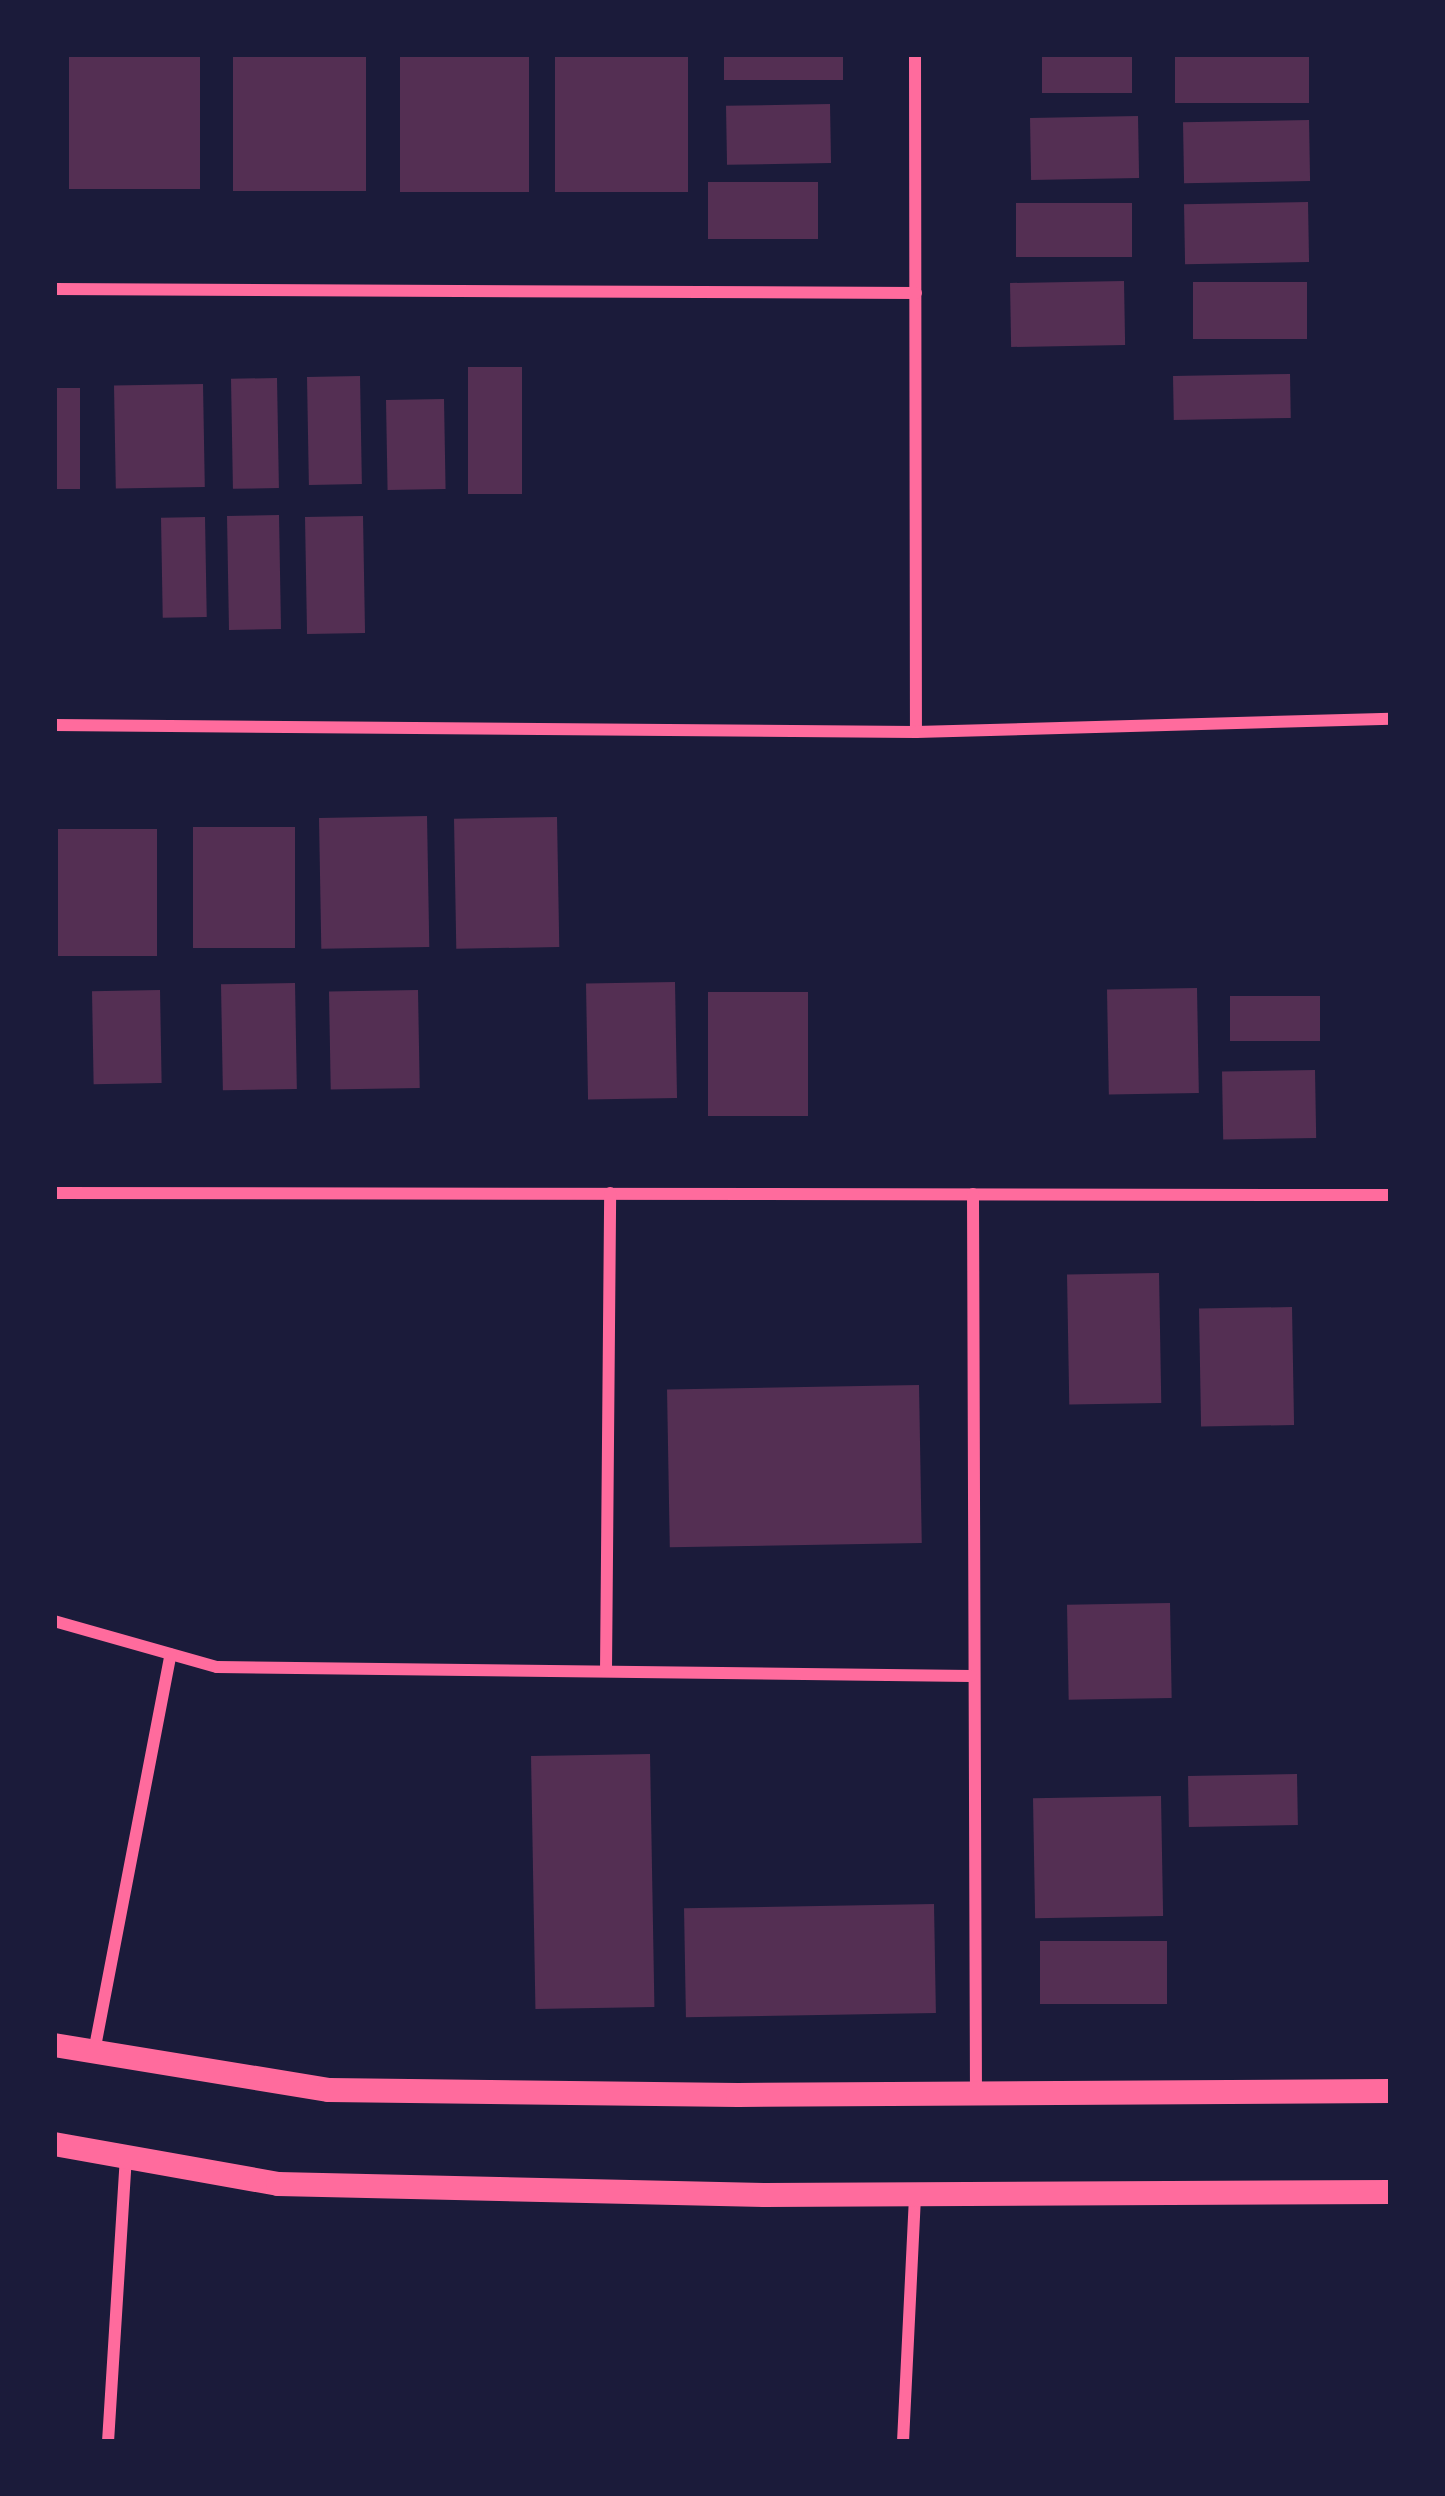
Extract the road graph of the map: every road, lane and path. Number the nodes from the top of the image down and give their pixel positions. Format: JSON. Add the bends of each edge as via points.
{"nodes":[{"id":1,"x":915,"y":54,"type":"edge"},
{"id":2,"x":54,"y":289,"type":"edge"},
{"id":3,"x":916,"y":293,"type":"junction"},
{"id":4,"x":1391,"y":719,"type":"edge"},
{"id":5,"x":54,"y":725,"type":"edge"},
{"id":6,"x":916,"y":732,"type":"junction"},
{"id":7,"x":54,"y":1193,"type":"edge"},
{"id":8,"x":610,"y":1193,"type":"junction"},
{"id":9,"x":973,"y":1194,"type":"junction"},
{"id":10,"x":1391,"y":1195,"type":"edge"},
{"id":11,"x":54,"y":1621,"type":"edge"},
{"id":12,"x":171,"y":1654,"type":"junction"},
{"id":13,"x":606,"y":1671,"type":"junction"},
{"id":14,"x":971,"y":1676,"type":"junction"},
{"id":15,"x":54,"y":2045,"type":"edge"},
{"id":16,"x":94,"y":2051,"type":"junction"},
{"id":17,"x":1391,"y":2092,"type":"edge"},
{"id":18,"x":976,"y":2093,"type":"junction"},
{"id":19,"x":54,"y":2144,"type":"edge"},
{"id":20,"x":125,"y":2158,"type":"junction"},
{"id":21,"x":1391,"y":2192,"type":"edge"},
{"id":22,"x":915,"y":2194,"type":"junction"},
{"id":23,"x":108,"y":2442,"type":"edge"},
{"id":24,"x":903,"y":2442,"type":"edge"}],
"edges":[{"from":1,"to":3,"type":"street"},
{"from":2,"to":3,"type":"street"},
{"from":3,"to":6,"type":"street"},
{"from":4,"to":6,"type":"street"},
{"from":5,"to":6,"type":"street"},
{"from":7,"to":8,"type":"street"},
{"from":8,"to":9,"type":"street"},
{"from":8,"to":13,"type":"street"},
{"from":9,"to":10,"type":"street"},
{"from":9,"to":14,"type":"street"},
{"from":11,"to":12,"type":"street"},
{"from":12,"to":13,"type":"street","via":[[217,1666]]},
{"from":12,"to":16,"type":"street"},
{"from":13,"to":14,"type":"street"},
{"from":14,"to":18,"type":"street"},
{"from":15,"to":16,"type":"main road"},
{"from":16,"to":18,"type":"main road","via":[[329,2090]]},
{"from":17,"to":18,"type":"main road"},
{"from":19,"to":20,"type":"main road"},
{"from":20,"to":22,"type":"main road","via":[[278,2184]]},
{"from":20,"to":23,"type":"street"},
{"from":21,"to":22,"type":"main road"},
{"from":22,"to":24,"type":"street"}]}
